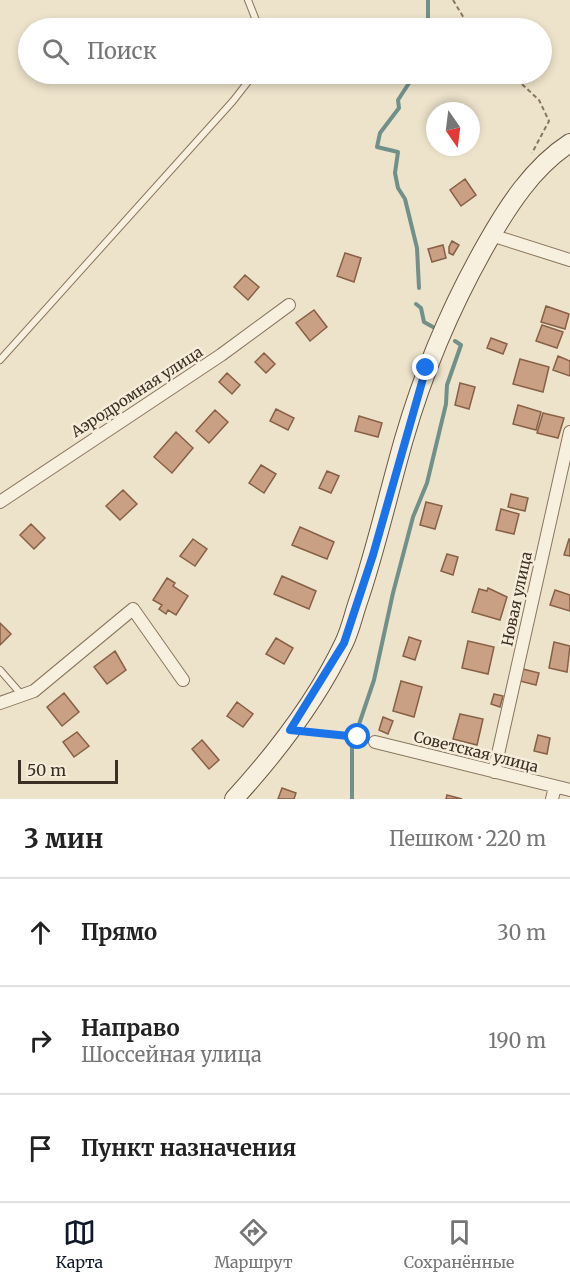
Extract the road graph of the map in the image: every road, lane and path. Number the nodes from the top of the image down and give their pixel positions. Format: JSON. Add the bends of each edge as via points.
{"nodes":[{"id":1,"x":248,"y":0,"type":"edge"},
{"id":2,"x":453,"y":0,"type":"edge"},
{"id":3,"x":255,"y":18,"type":"edge"},
{"id":4,"x":464,"y":18,"type":"edge"},
{"id":5,"x":246,"y":84,"type":"edge"},
{"id":6,"x":522,"y":84,"type":"edge"},
{"id":7,"x":570,"y":143,"type":"edge"},
{"id":8,"x":529,"y":158,"type":"dead end"},
{"id":9,"x":491,"y":236,"type":"junction"},
{"id":10,"x":570,"y":260,"type":"edge"},
{"id":11,"x":289,"y":305,"type":"dead end"},
{"id":12,"x":0,"y":360,"type":"edge"},
{"id":13,"x":570,"y":432,"type":"edge"},
{"id":14,"x":0,"y":502,"type":"edge"},
{"id":15,"x":0,"y":670,"type":"edge"},
{"id":16,"x":183,"y":680,"type":"dead end"},
{"id":17,"x":21,"y":694,"type":"junction"},
{"id":18,"x":0,"y":703,"type":"edge"},
{"id":19,"x":290,"y":730,"type":"junction"},
{"id":20,"x":358,"y":737,"type":"dead end"},
{"id":21,"x":375,"y":741,"type":"dead end"},
{"id":22,"x":494,"y":772,"type":"junction"},
{"id":23,"x":570,"y":790,"type":"edge"},
{"id":24,"x":554,"y":793,"type":"edge"},
{"id":25,"x":234,"y":799,"type":"edge"}],
"edges":[{"from":1,"to":3,"type":"lane"},
{"from":2,"to":4,"type":"path"},
{"from":5,"to":12,"type":"lane"},
{"from":6,"to":8,"type":"path","via":[[539,100],[549,121]]},
{"from":7,"to":9,"type":"main road","via":[[556,152],[518,192]]},
{"from":9,"to":10,"type":"street"},
{"from":9,"to":19,"type":"main road","via":[[450,310],[426,368],[344,643]]},
{"from":11,"to":14,"type":"street","name":"Аэродромная улица","via":[[221,355]]},
{"from":13,"to":22,"type":"street","name":"Новая улица"},
{"from":15,"to":17,"type":"lane"},
{"from":16,"to":17,"type":"street","via":[[133,609],[34,691]]},
{"from":17,"to":18,"type":"street"},
{"from":19,"to":20,"type":"path"},
{"from":19,"to":25,"type":"main road"},
{"from":21,"to":22,"type":"street","name":"Советская улица"},
{"from":22,"to":24,"type":"street","name":"Советская улица"},
{"from":23,"to":24,"type":"street","name":"Советская улица"}]}
